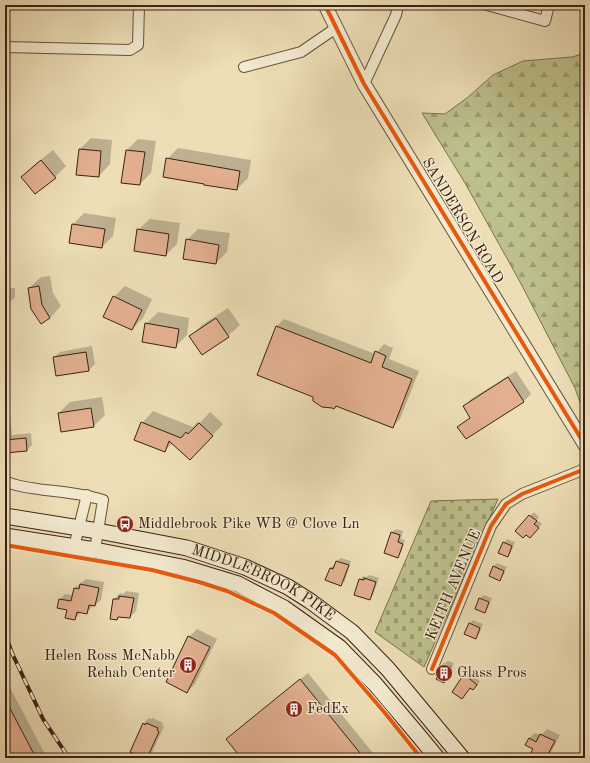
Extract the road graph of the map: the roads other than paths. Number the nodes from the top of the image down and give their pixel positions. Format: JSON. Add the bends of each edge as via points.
{"nodes":[{"id":1,"x":139,"y":5,"type":"edge"},
{"id":2,"x":324,"y":5,"type":"edge"},
{"id":3,"x":398,"y":5,"type":"edge"},
{"id":4,"x":487,"y":5,"type":"edge"},
{"id":5,"x":549,"y":5,"type":"edge"},
{"id":6,"x":336,"y":28,"type":"junction"},
{"id":7,"x":5,"y":47,"type":"edge"},
{"id":8,"x":244,"y":68,"type":"dead end"},
{"id":9,"x":364,"y":84,"type":"junction"},
{"id":10,"x":585,"y":445,"type":"edge"},
{"id":11,"x":585,"y":469,"type":"edge"},
{"id":12,"x":5,"y":481,"type":"edge"},
{"id":13,"x":87,"y":495,"type":"junction"},
{"id":14,"x":5,"y":516,"type":"edge"},
{"id":15,"x":78,"y":528,"type":"junction"},
{"id":16,"x":98,"y":531,"type":"junction"},
{"id":17,"x":5,"y":536,"type":"edge"},
{"id":18,"x":74,"y":547,"type":"junction"},
{"id":19,"x":95,"y":550,"type":"junction"},
{"id":20,"x":432,"y":669,"type":"dead end"},
{"id":21,"x":437,"y":758,"type":"edge"},
{"id":22,"x":462,"y":758,"type":"edge"}],
"edges":[{"from":1,"to":7,"type":"street","via":[[138,45],[130,50]]},
{"from":2,"to":6,"type":"street","name":"SANDERSON ROAD"},
{"from":3,"to":9,"type":"street","via":[[396,15]]},
{"from":4,"to":5,"type":"street","via":[[545,21]]},
{"from":6,"to":8,"type":"street","via":[[301,52]]},
{"from":6,"to":9,"type":"street","name":"SANDERSON ROAD"},
{"from":9,"to":10,"type":"street","name":"SANDERSON ROAD"},
{"from":11,"to":20,"type":"street","name":"KEITH AVENUE","via":[[522,494],[506,504],[491,526]]},
{"from":12,"to":13,"type":"street","via":[[31,488]]},
{"from":13,"to":15,"type":"street"},
{"from":13,"to":16,"type":"street","via":[[103,500]]},
{"from":14,"to":15,"type":"main road","name":"MIDDLEBROOK PIKE"},
{"from":15,"to":16,"type":"main road","name":"MIDDLEBROOK PIKE"},
{"from":15,"to":18,"type":"street"},
{"from":16,"to":19,"type":"street"},
{"from":16,"to":22,"type":"main road","name":"MIDDLEBROOK PIKE","via":[[186,548],[245,566],[310,600],[352,632],[388,669]]},
{"from":17,"to":18,"type":"main road","name":"MIDDLEBROOK PIKE"},
{"from":18,"to":19,"type":"main road","name":"MIDDLEBROOK PIKE"},
{"from":19,"to":21,"type":"main road","name":"MIDDLEBROOK PIKE","via":[[182,567],[238,584],[284,608],[339,647],[375,684]]}]}
